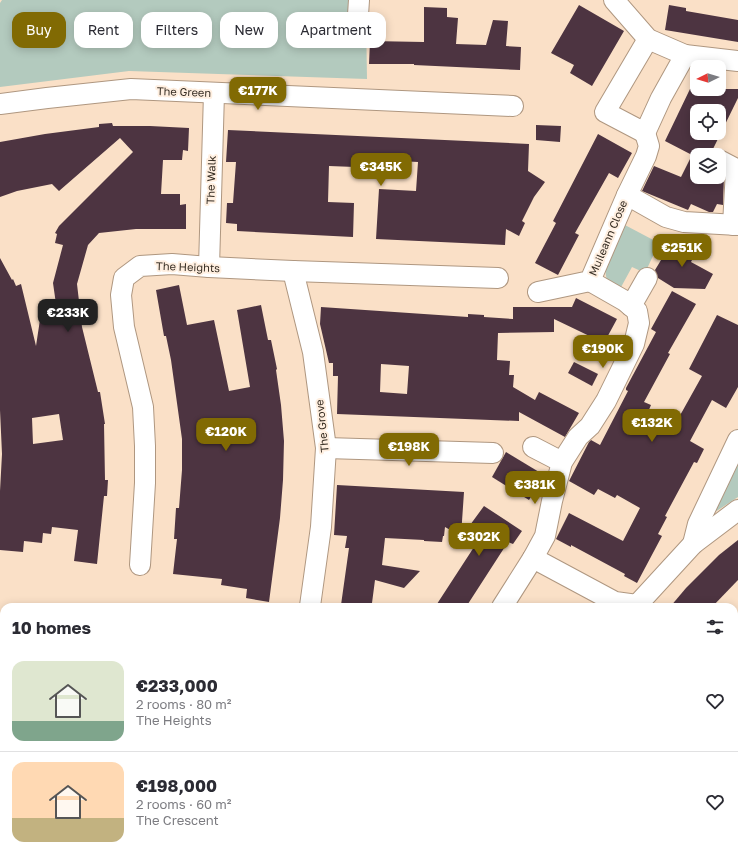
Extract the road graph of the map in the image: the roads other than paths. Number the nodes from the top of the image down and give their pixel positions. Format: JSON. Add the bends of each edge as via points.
{"nodes":[{"id":1,"x":614,"y":0,"type":"edge"},
{"id":2,"x":648,"y":39,"type":"junction"},
{"id":3,"x":685,"y":55,"type":"junction"},
{"id":4,"x":738,"y":61,"type":"edge"},
{"id":5,"x":214,"y":93,"type":"junction"},
{"id":6,"x":0,"y":104,"type":"edge"},
{"id":7,"x":514,"y":106,"type":"dead end"},
{"id":8,"x":645,"y":133,"type":"junction"},
{"id":9,"x":726,"y":164,"type":"edge"},
{"id":10,"x":627,"y":195,"type":"junction"},
{"id":11,"x":735,"y":225,"type":"edge"},
{"id":12,"x":208,"y":267,"type":"junction"},
{"id":13,"x":293,"y":271,"type":"junction"},
{"id":14,"x":498,"y":278,"type":"dead end"},
{"id":15,"x":647,"y":278,"type":"dead end"},
{"id":16,"x":590,"y":281,"type":"junction"},
{"id":17,"x":538,"y":292,"type":"dead end"},
{"id":18,"x":631,"y":306,"type":"junction"},
{"id":19,"x":738,"y":440,"type":"edge"},
{"id":20,"x":532,"y":447,"type":"dead end"},
{"id":21,"x":326,"y":448,"type":"junction"},
{"id":22,"x":493,"y":453,"type":"dead end"},
{"id":23,"x":562,"y":462,"type":"junction"},
{"id":24,"x":738,"y":511,"type":"edge"},
{"id":25,"x":693,"y":544,"type":"junction"},
{"id":26,"x":533,"y":558,"type":"junction"},
{"id":27,"x":140,"y":565,"type":"dead end"},
{"id":28,"x":641,"y":602,"type":"edge"},
{"id":29,"x":310,"y":603,"type":"edge"},
{"id":30,"x":505,"y":603,"type":"edge"}],
"edges":[{"from":1,"to":2,"type":"street"},
{"from":2,"to":3,"type":"street"},
{"from":2,"to":8,"type":"street","via":[[605,112]]},
{"from":3,"to":4,"type":"street"},
{"from":3,"to":8,"type":"street"},
{"from":5,"to":6,"type":"street","name":"The Green","via":[[131,89]]},
{"from":5,"to":7,"type":"street","name":"The Green"},
{"from":5,"to":12,"type":"street","name":"The Walk"},
{"from":8,"to":10,"type":"street","name":"Muileann Close","via":[[650,146]]},
{"from":9,"to":11,"type":"street","via":[[736,169]]},
{"from":10,"to":11,"type":"street","via":[[666,216],[684,222]]},
{"from":10,"to":16,"type":"street","name":"Muileann Close"},
{"from":12,"to":13,"type":"street","name":"The Heights"},
{"from":12,"to":27,"type":"street","name":"The Heights","via":[[172,264],[140,266],[124,278],[121,295],[124,327],[143,407],[145,438]]},
{"from":13,"to":14,"type":"street","name":"The Heights"},
{"from":13,"to":21,"type":"street","name":"The Grove","via":[[313,352]]},
{"from":15,"to":18,"type":"street"},
{"from":16,"to":17,"type":"street","name":"Muileann Close"},
{"from":16,"to":18,"type":"street","name":"Muileann Close"},
{"from":18,"to":23,"type":"street","via":[[637,311],[639,323],[634,344],[606,401]]},
{"from":19,"to":25,"type":"street","via":[[698,524]]},
{"from":20,"to":23,"type":"street"},
{"from":21,"to":22,"type":"street"},
{"from":21,"to":29,"type":"street","name":"The Grove","via":[[321,527]]},
{"from":23,"to":26,"type":"street","via":[[545,536]]},
{"from":24,"to":25,"type":"street"},
{"from":25,"to":28,"type":"street"},
{"from":26,"to":28,"type":"street","via":[[615,602]]},
{"from":26,"to":30,"type":"street"}]}
